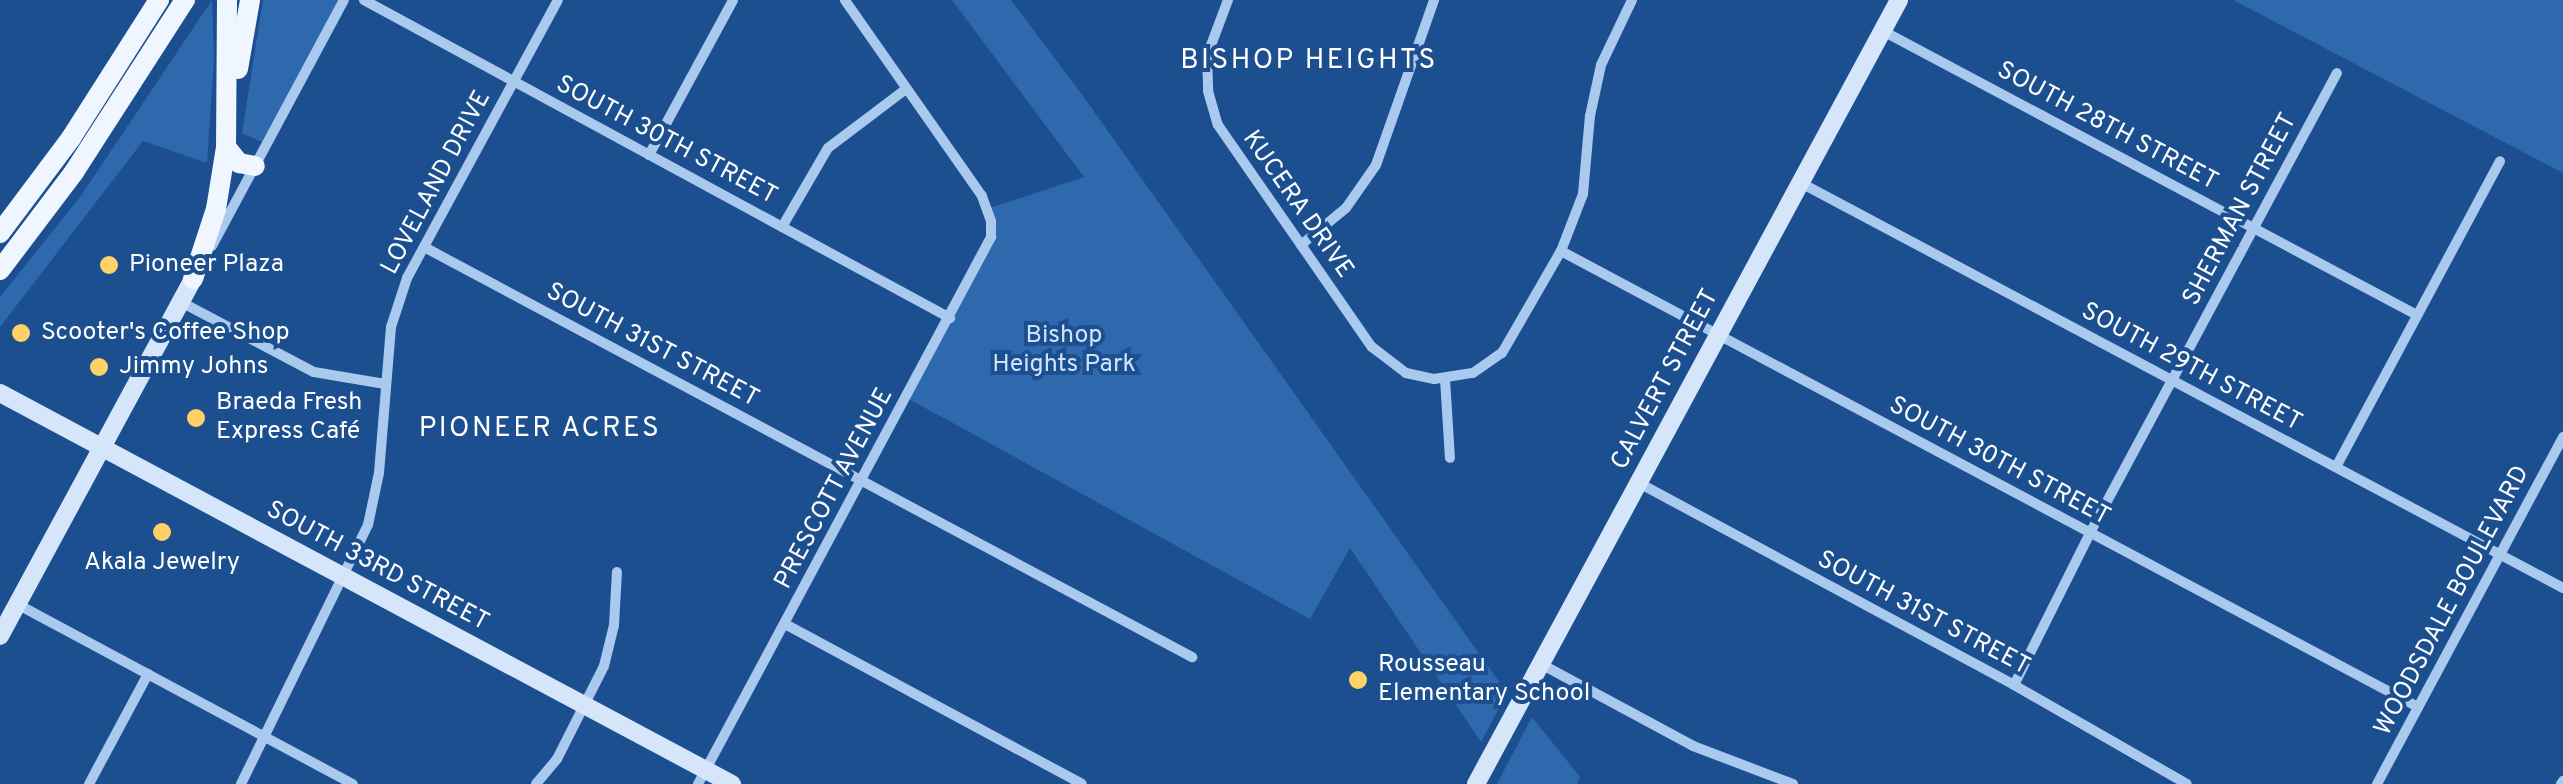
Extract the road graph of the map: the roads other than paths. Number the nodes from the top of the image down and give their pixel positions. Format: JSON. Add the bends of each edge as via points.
{"nodes":[{"id":1,"x":160,"y":0,"type":"edge"},
{"id":2,"x":185,"y":0,"type":"edge"},
{"id":3,"x":226,"y":0,"type":"edge"},
{"id":4,"x":250,"y":0,"type":"edge"},
{"id":5,"x":344,"y":0,"type":"edge"},
{"id":6,"x":364,"y":0,"type":"edge"},
{"id":7,"x":558,"y":0,"type":"edge"},
{"id":8,"x":733,"y":0,"type":"edge"},
{"id":9,"x":845,"y":0,"type":"edge"},
{"id":10,"x":1228,"y":0,"type":"edge"},
{"id":11,"x":1434,"y":0,"type":"edge"},
{"id":12,"x":1632,"y":0,"type":"edge"},
{"id":13,"x":1900,"y":0,"type":"edge"},
{"id":14,"x":1883,"y":30,"type":"junction"},
{"id":15,"x":2337,"y":73,"type":"dead end"},
{"id":16,"x":514,"y":81,"type":"junction"},
{"id":17,"x":906,"y":89,"type":"junction"},
{"id":18,"x":227,"y":138,"type":"junction"},
{"id":19,"x":649,"y":155,"type":"junction"},
{"id":20,"x":2500,"y":161,"type":"dead end"},
{"id":21,"x":255,"y":166,"type":"junction"},
{"id":22,"x":1801,"y":183,"type":"junction"},
{"id":23,"x":782,"y":226,"type":"junction"},
{"id":24,"x":2253,"y":227,"type":"junction"},
{"id":25,"x":0,"y":233,"type":"edge"},
{"id":26,"x":1300,"y":246,"type":"junction"},
{"id":27,"x":424,"y":247,"type":"junction"},
{"id":28,"x":1561,"y":251,"type":"junction"},
{"id":29,"x":0,"y":270,"type":"edge"},
{"id":30,"x":193,"y":279,"type":"junction"},
{"id":31,"x":181,"y":302,"type":"junction"},
{"id":32,"x":2418,"y":315,"type":"junction"},
{"id":33,"x":950,"y":318,"type":"junction"},
{"id":34,"x":1719,"y":335,"type":"junction"},
{"id":35,"x":1445,"y":379,"type":"junction"},
{"id":36,"x":2172,"y":380,"type":"junction"},
{"id":37,"x":385,"y":384,"type":"junction"},
{"id":38,"x":0,"y":393,"type":"edge"},
{"id":39,"x":2563,"y":437,"type":"edge"},
{"id":40,"x":102,"y":448,"type":"junction"},
{"id":41,"x":1450,"y":458,"type":"dead end"},
{"id":42,"x":2336,"y":467,"type":"junction"},
{"id":43,"x":862,"y":482,"type":"junction"},
{"id":44,"x":1639,"y":483,"type":"junction"},
{"id":45,"x":2090,"y":533,"type":"junction"},
{"id":46,"x":2500,"y":555,"type":"junction"},
{"id":47,"x":617,"y":572,"type":"dead end"},
{"id":48,"x":344,"y":578,"type":"junction"},
{"id":49,"x":2563,"y":588,"type":"edge"},
{"id":50,"x":17,"y":604,"type":"junction"},
{"id":51,"x":784,"y":624,"type":"junction"},
{"id":52,"x":0,"y":636,"type":"edge"},
{"id":53,"x":1192,"y":657,"type":"dead end"},
{"id":54,"x":1541,"y":664,"type":"junction"},
{"id":55,"x":148,"y":674,"type":"junction"},
{"id":56,"x":2014,"y":685,"type":"junction"},
{"id":57,"x":585,"y":706,"type":"junction"},
{"id":58,"x":2418,"y":708,"type":"junction"},
{"id":59,"x":262,"y":735,"type":"junction"},
{"id":60,"x":702,"y":777,"type":"edge"},
{"id":61,"x":1756,"y":778,"type":"edge"},
{"id":62,"x":89,"y":784,"type":"edge"},
{"id":63,"x":241,"y":784,"type":"edge"},
{"id":64,"x":353,"y":784,"type":"edge"},
{"id":65,"x":536,"y":784,"type":"edge"},
{"id":66,"x":732,"y":784,"type":"edge"},
{"id":67,"x":1082,"y":784,"type":"edge"},
{"id":68,"x":1476,"y":784,"type":"edge"},
{"id":69,"x":1793,"y":784,"type":"edge"},
{"id":70,"x":2187,"y":784,"type":"edge"},
{"id":71,"x":2377,"y":784,"type":"edge"}],
"edges":[{"from":1,"to":25,"type":"main road"},
{"from":2,"to":29,"type":"main road","via":[[74,172]]},
{"from":3,"to":18,"type":"main road"},
{"from":4,"to":18,"type":"main road"},
{"from":5,"to":21,"type":"street"},
{"from":6,"to":16,"type":"street","name":"SOUTH 30TH STREET"},
{"from":7,"to":16,"type":"street","name":"LOVELAND DRIVE"},
{"from":8,"to":19,"type":"street"},
{"from":9,"to":17,"type":"street"},
{"from":10,"to":26,"type":"street","name":"KUCERA DRIVE","via":[[1207,56],[1212,109]]},
{"from":11,"to":26,"type":"street","via":[[1376,165],[1346,208]]},
{"from":12,"to":28,"type":"street","via":[[1595,89],[1583,194]]},
{"from":13,"to":14,"type":"main road","name":"CALVERT STREET"},
{"from":14,"to":22,"type":"main road","name":"CALVERT STREET"},
{"from":14,"to":24,"type":"street","name":"SOUTH 28TH STREET"},
{"from":15,"to":24,"type":"street","name":"SHERMAN STREET"},
{"from":16,"to":19,"type":"street","name":"SOUTH 30TH STREET"},
{"from":16,"to":27,"type":"street","name":"LOVELAND DRIVE"},
{"from":17,"to":23,"type":"street","via":[[828,148]]},
{"from":17,"to":33,"type":"street","name":"PRESCOTT AVENUE","via":[[987,208],[991,237]]},
{"from":18,"to":21,"type":"main road","via":[[239,162]]},
{"from":18,"to":30,"type":"main road","via":[[216,208]]},
{"from":19,"to":23,"type":"street","name":"SOUTH 30TH STREET"},
{"from":20,"to":32,"type":"street"},
{"from":21,"to":30,"type":"street"},
{"from":22,"to":34,"type":"main road","name":"CALVERT STREET"},
{"from":22,"to":36,"type":"street","name":"SOUTH 29TH STREET"},
{"from":23,"to":33,"type":"street","name":"SOUTH 30TH STREET"},
{"from":24,"to":32,"type":"street","name":"SOUTH 28TH STREET"},
{"from":24,"to":36,"type":"street","name":"SHERMAN STREET"},
{"from":26,"to":35,"type":"street","name":"KUCERA DRIVE","via":[[1382,358],[1406,372]]},
{"from":27,"to":37,"type":"street","name":"LOVELAND DRIVE","via":[[397,304]]},
{"from":27,"to":43,"type":"street","name":"SOUTH 31ST STREET"},
{"from":28,"to":34,"type":"street","name":"SOUTH 30TH STREET"},
{"from":28,"to":35,"type":"street","via":[[1502,354],[1473,373]]},
{"from":30,"to":31,"type":"main road"},
{"from":31,"to":37,"type":"street","via":[[314,372]]},
{"from":31,"to":40,"type":"main road"},
{"from":32,"to":42,"type":"street"},
{"from":33,"to":43,"type":"street","name":"PRESCOTT AVENUE"},
{"from":34,"to":44,"type":"main road","name":"CALVERT STREET"},
{"from":34,"to":45,"type":"street","name":"SOUTH 30TH STREET"},
{"from":35,"to":41,"type":"street"},
{"from":36,"to":42,"type":"street","name":"SOUTH 29TH STREET"},
{"from":36,"to":45,"type":"street","name":"SHERMAN STREET"},
{"from":37,"to":48,"type":"street","name":"LOVELAND DRIVE","via":[[374,501]]},
{"from":38,"to":40,"type":"main road","name":"SOUTH 33RD STREET"},
{"from":39,"to":46,"type":"street","name":"WOODSDALE BOULEVARD"},
{"from":40,"to":48,"type":"main road","name":"SOUTH 33RD STREET"},
{"from":40,"to":50,"type":"main road"},
{"from":42,"to":46,"type":"street","name":"SOUTH 29TH STREET"},
{"from":43,"to":51,"type":"street","name":"PRESCOTT AVENUE"},
{"from":43,"to":53,"type":"street","name":"SOUTH 31ST STREET"},
{"from":44,"to":54,"type":"main road","name":"CALVERT STREET"},
{"from":44,"to":56,"type":"street","name":"SOUTH 31ST STREET"},
{"from":45,"to":56,"type":"street","name":"SHERMAN STREET"},
{"from":45,"to":58,"type":"street","name":"SOUTH 30TH STREET"},
{"from":46,"to":49,"type":"street","name":"SOUTH 29TH STREET"},
{"from":46,"to":58,"type":"street","name":"WOODSDALE BOULEVARD"},
{"from":47,"to":57,"type":"street","via":[[610,646]]},
{"from":48,"to":57,"type":"main road","name":"SOUTH 33RD STREET"},
{"from":48,"to":59,"type":"street","name":"LOVELAND DRIVE"},
{"from":50,"to":52,"type":"main road"},
{"from":50,"to":55,"type":"street"},
{"from":51,"to":60,"type":"street","name":"PRESCOTT AVENUE"},
{"from":51,"to":67,"type":"street"},
{"from":54,"to":61,"type":"street"},
{"from":54,"to":68,"type":"main road","name":"CALVERT STREET"},
{"from":55,"to":59,"type":"street"},
{"from":55,"to":62,"type":"street"},
{"from":56,"to":70,"type":"street","name":"SOUTH 31ST STREET"},
{"from":57,"to":60,"type":"main road","name":"SOUTH 33RD STREET"},
{"from":57,"to":65,"type":"street"},
{"from":58,"to":71,"type":"street","name":"WOODSDALE BOULEVARD"},
{"from":59,"to":63,"type":"street","name":"LOVELAND DRIVE"},
{"from":59,"to":64,"type":"street"},
{"from":60,"to":66,"type":"main road","name":"SOUTH 33RD STREET"},
{"from":61,"to":69,"type":"street"}]}
